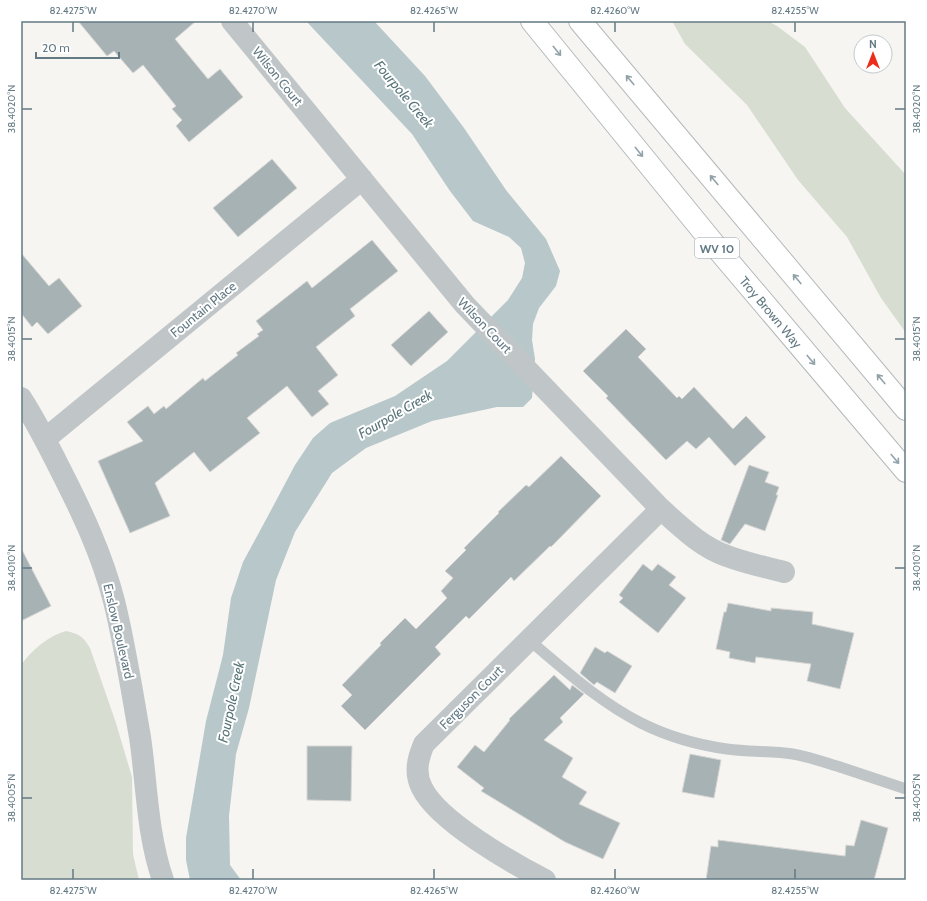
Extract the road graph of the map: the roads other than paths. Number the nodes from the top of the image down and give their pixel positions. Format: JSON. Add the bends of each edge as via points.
{"nodes":[{"id":1,"x":232,"y":21,"type":"edge"},
{"id":2,"x":532,"y":21,"type":"edge"},
{"id":3,"x":580,"y":21,"type":"edge"},
{"id":4,"x":362,"y":179,"type":"junction"},
{"id":5,"x":21,"y":398,"type":"edge"},
{"id":6,"x":906,"y":409,"type":"edge"},
{"id":7,"x":45,"y":439,"type":"junction"},
{"id":8,"x":906,"y":471,"type":"edge"},
{"id":9,"x":661,"y":509,"type":"junction"},
{"id":10,"x":784,"y":572,"type":"dead end"},
{"id":11,"x":530,"y":640,"type":"junction"},
{"id":12,"x":906,"y":789,"type":"edge"},
{"id":13,"x":163,"y":880,"type":"edge"},
{"id":14,"x":545,"y":880,"type":"edge"}],
"edges":[{"from":1,"to":4,"type":"street","name":"Wilson Court"},
{"from":2,"to":8,"type":"main road","name":"Troy Brown Way","number":"WV 10","one_way":true,"via":[[717,248]]},
{"from":6,"to":3,"type":"main road","number":"WV 10","one_way":true},
{"from":4,"to":7,"type":"street","name":"Fountain Place"},
{"from":4,"to":9,"type":"street","name":"Wilson Court","via":[[465,305]]},
{"from":5,"to":7,"type":"street","name":"Enslow Boulevard"},
{"from":7,"to":13,"type":"street","name":"Enslow Boulevard","via":[[81,508],[114,600],[141,746],[152,840]]},
{"from":9,"to":10,"type":"street","name":"Wilson Court","via":[[702,544],[725,556]]},
{"from":9,"to":11,"type":"street","name":"Ferguson Court"},
{"from":11,"to":12,"type":"lane","via":[[558,666],[596,695],[642,723],[673,736],[728,749],[793,754]]},
{"from":11,"to":14,"type":"street","name":"Ferguson Court","via":[[424,744],[418,757],[417,772],[421,787],[444,814],[512,862]]}]}
